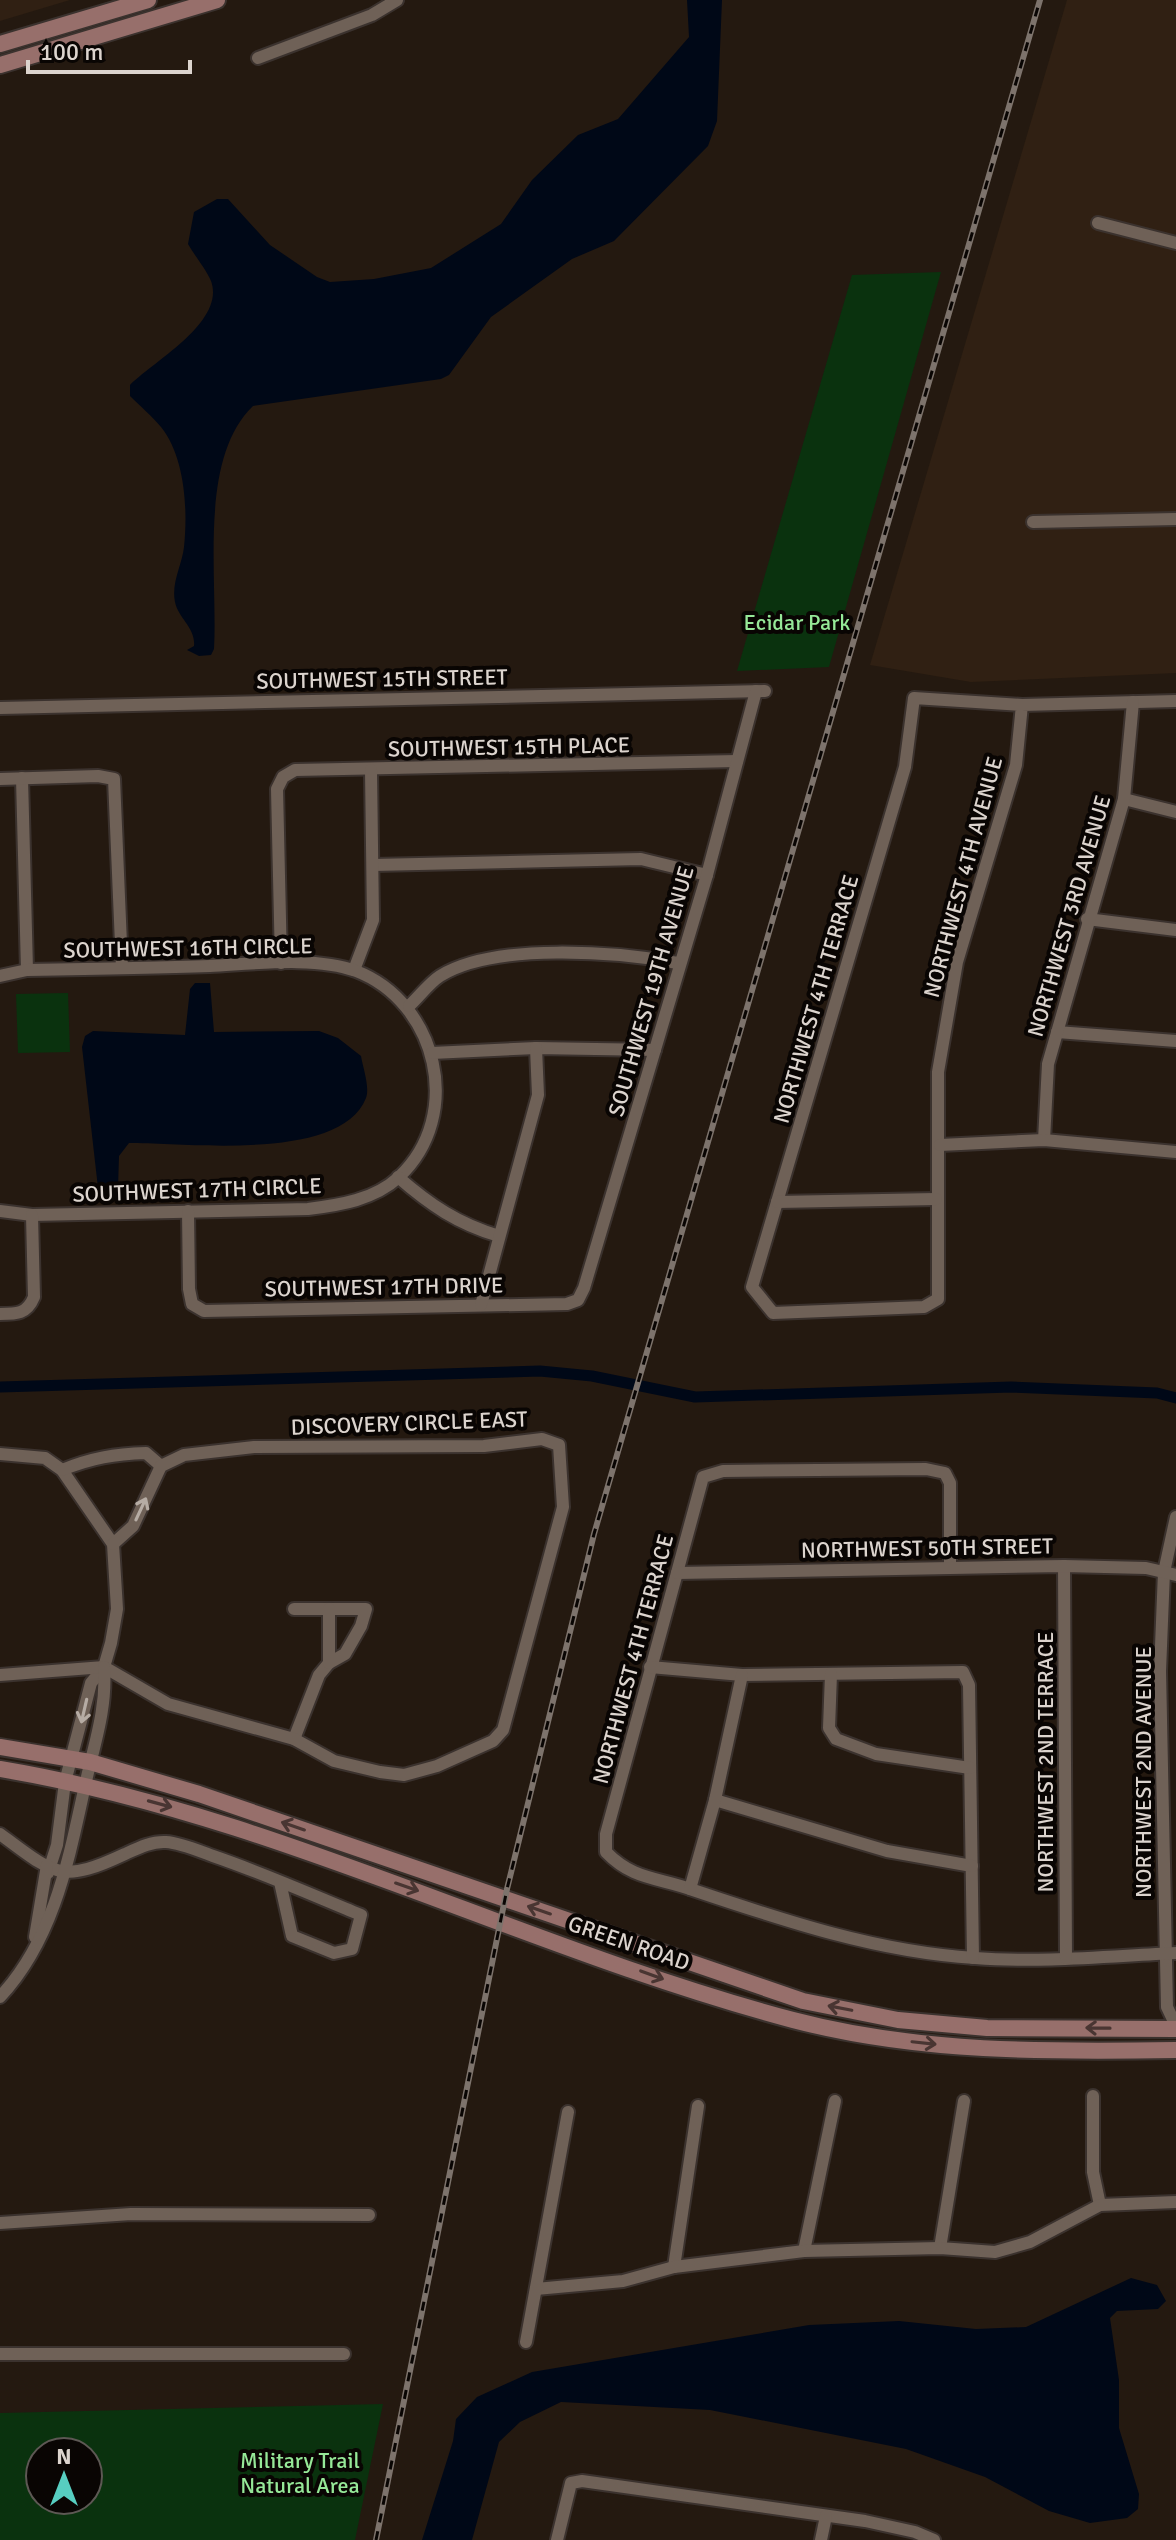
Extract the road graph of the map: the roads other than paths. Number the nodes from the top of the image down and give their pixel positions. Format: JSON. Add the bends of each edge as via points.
{"nodes":[{"id":1,"x":148,"y":0,"type":"edge"},
{"id":2,"x":217,"y":0,"type":"edge"},
{"id":3,"x":397,"y":0,"type":"edge"},
{"id":4,"x":0,"y":44,"type":"edge"},
{"id":5,"x":258,"y":58,"type":"dead end"},
{"id":6,"x":0,"y":65,"type":"edge"},
{"id":7,"x":1098,"y":223,"type":"dead end"},
{"id":8,"x":1176,"y":243,"type":"edge"},
{"id":9,"x":1176,"y":519,"type":"edge"},
{"id":10,"x":1033,"y":522,"type":"dead end"},
{"id":11,"x":760,"y":691,"type":"joint"},
{"id":12,"x":1176,"y":701,"type":"edge"},
{"id":13,"x":1133,"y":702,"type":"junction"},
{"id":14,"x":1022,"y":705,"type":"junction"},
{"id":15,"x":0,"y":708,"type":"edge"},
{"id":16,"x":737,"y":761,"type":"junction"},
{"id":17,"x":371,"y":770,"type":"junction"},
{"id":18,"x":22,"y":778,"type":"junction"},
{"id":19,"x":0,"y":779,"type":"edge"},
{"id":20,"x":1124,"y":799,"type":"junction"},
{"id":21,"x":1176,"y":812,"type":"edge"},
{"id":22,"x":373,"y":865,"type":"junction"},
{"id":23,"x":707,"y":875,"type":"junction"},
{"id":24,"x":1087,"y":919,"type":"junction"},
{"id":25,"x":1176,"y":930,"type":"edge"},
{"id":26,"x":281,"y":963,"type":"junction"},
{"id":27,"x":678,"y":963,"type":"junction"},
{"id":28,"x":122,"y":968,"type":"junction"},
{"id":29,"x":27,"y":970,"type":"junction"},
{"id":30,"x":354,"y":970,"type":"junction"},
{"id":31,"x":0,"y":976,"type":"edge"},
{"id":32,"x":409,"y":1006,"type":"junction"},
{"id":33,"x":1057,"y":1032,"type":"junction"},
{"id":34,"x":1176,"y":1041,"type":"edge"},
{"id":35,"x":536,"y":1048,"type":"junction"},
{"id":36,"x":655,"y":1050,"type":"junction"},
{"id":37,"x":432,"y":1053,"type":"junction"},
{"id":38,"x":1044,"y":1140,"type":"junction"},
{"id":39,"x":940,"y":1145,"type":"junction"},
{"id":40,"x":1176,"y":1152,"type":"edge"},
{"id":41,"x":398,"y":1177,"type":"junction"},
{"id":42,"x":936,"y":1199,"type":"junction"},
{"id":43,"x":777,"y":1202,"type":"junction"},
{"id":44,"x":0,"y":1211,"type":"edge"},
{"id":45,"x":188,"y":1211,"type":"junction"},
{"id":46,"x":32,"y":1215,"type":"junction"},
{"id":47,"x":499,"y":1236,"type":"junction"},
{"id":48,"x":578,"y":1300,"type":"joint"},
{"id":49,"x":481,"y":1305,"type":"junction"},
{"id":50,"x":765,"y":1306,"type":"joint"},
{"id":51,"x":0,"y":1314,"type":"edge"},
{"id":52,"x":0,"y":1454,"type":"edge"},
{"id":53,"x":161,"y":1466,"type":"junction"},
{"id":54,"x":62,"y":1470,"type":"junction"},
{"id":55,"x":1176,"y":1517,"type":"edge"},
{"id":56,"x":113,"y":1544,"type":"junction"},
{"id":57,"x":950,"y":1566,"type":"junction"},
{"id":58,"x":1064,"y":1566,"type":"junction"},
{"id":59,"x":677,"y":1573,"type":"junction"},
{"id":60,"x":1170,"y":1574,"type":"edge"},
{"id":61,"x":294,"y":1609,"type":"dead end"},
{"id":62,"x":329,"y":1609,"type":"junction"},
{"id":63,"x":329,"y":1663,"type":"junction"},
{"id":64,"x":104,"y":1667,"type":"junction"},
{"id":65,"x":650,"y":1667,"type":"junction"},
{"id":66,"x":831,"y":1674,"type":"junction"},
{"id":67,"x":0,"y":1675,"type":"edge"},
{"id":68,"x":742,"y":1675,"type":"junction"},
{"id":69,"x":294,"y":1739,"type":"junction"},
{"id":70,"x":0,"y":1747,"type":"edge"},
{"id":71,"x":72,"y":1759,"type":"junction"},
{"id":72,"x":90,"y":1762,"type":"junction"},
{"id":73,"x":970,"y":1768,"type":"junction"},
{"id":74,"x":0,"y":1769,"type":"edge"},
{"id":75,"x":65,"y":1782,"type":"junction"},
{"id":76,"x":85,"y":1786,"type":"junction"},
{"id":77,"x":715,"y":1800,"type":"junction"},
{"id":78,"x":0,"y":1834,"type":"edge"},
{"id":79,"x":972,"y":1866,"type":"junction"},
{"id":80,"x":48,"y":1869,"type":"junction"},
{"id":81,"x":65,"y":1874,"type":"junction"},
{"id":82,"x":280,"y":1882,"type":"junction"},
{"id":83,"x":690,"y":1889,"type":"junction"},
{"id":84,"x":33,"y":1948,"type":"junction"},
{"id":85,"x":1170,"y":1953,"type":"edge"},
{"id":86,"x":973,"y":1958,"type":"junction"},
{"id":87,"x":1066,"y":1958,"type":"junction"},
{"id":88,"x":0,"y":1997,"type":"edge"},
{"id":89,"x":1176,"y":2027,"type":"edge"},
{"id":90,"x":1176,"y":2050,"type":"edge"},
{"id":91,"x":1093,"y":2096,"type":"dead end"},
{"id":92,"x":835,"y":2101,"type":"dead end"},
{"id":93,"x":964,"y":2101,"type":"dead end"},
{"id":94,"x":698,"y":2106,"type":"dead end"},
{"id":95,"x":568,"y":2112,"type":"dead end"},
{"id":96,"x":1176,"y":2202,"type":"edge"},
{"id":97,"x":1100,"y":2205,"type":"junction"},
{"id":98,"x":369,"y":2215,"type":"dead end"},
{"id":99,"x":0,"y":2223,"type":"edge"},
{"id":100,"x":940,"y":2248,"type":"junction"},
{"id":101,"x":804,"y":2251,"type":"junction"},
{"id":102,"x":674,"y":2267,"type":"junction"},
{"id":103,"x":536,"y":2289,"type":"junction"},
{"id":104,"x":526,"y":2342,"type":"dead end"},
{"id":105,"x":0,"y":2354,"type":"edge"},
{"id":106,"x":344,"y":2354,"type":"dead end"},
{"id":107,"x":826,"y":2516,"type":"junction"},
{"id":108,"x":557,"y":2540,"type":"edge"},
{"id":109,"x":821,"y":2540,"type":"edge"},
{"id":110,"x":934,"y":2540,"type":"edge"}],
"edges":[{"from":1,"to":4,"type":"main road"},
{"from":2,"to":6,"type":"main road"},
{"from":3,"to":5,"type":"street","via":[[372,15]]},
{"from":7,"to":8,"type":"street"},
{"from":9,"to":10,"type":"street"},
{"from":11,"to":15,"type":"street","name":"SOUTHWEST 15TH STREET"},
{"from":11,"to":16,"type":"street","name":"SOUTHWEST 19TH AVENUE"},
{"from":12,"to":13,"type":"street"},
{"from":13,"to":14,"type":"street"},
{"from":13,"to":20,"type":"street","name":"NORTHWEST 3RD AVENUE"},
{"from":14,"to":39,"type":"street","name":"NORTHWEST 4TH AVENUE","via":[[1016,765],[957,962],[938,1072]]},
{"from":14,"to":43,"type":"street","name":"NORTHWEST 4TH TERRACE","via":[[914,698],[905,767]]},
{"from":16,"to":17,"type":"street","name":"SOUTHWEST 15TH PLACE"},
{"from":16,"to":23,"type":"street","name":"SOUTHWEST 19TH AVENUE"},
{"from":17,"to":22,"type":"street"},
{"from":17,"to":26,"type":"street","name":"SOUTHWEST 15TH PLACE","via":[[295,770],[277,789]]},
{"from":18,"to":19,"type":"street"},
{"from":18,"to":28,"type":"street","via":[[114,779]]},
{"from":18,"to":29,"type":"street"},
{"from":20,"to":21,"type":"street"},
{"from":20,"to":24,"type":"street","name":"NORTHWEST 3RD AVENUE"},
{"from":22,"to":23,"type":"street","via":[[641,859]]},
{"from":22,"to":30,"type":"street","via":[[373,920]]},
{"from":23,"to":27,"type":"street","name":"SOUTHWEST 19TH AVENUE"},
{"from":24,"to":25,"type":"street"},
{"from":24,"to":33,"type":"street","name":"NORTHWEST 3RD AVENUE"},
{"from":26,"to":28,"type":"street","name":"SOUTHWEST 16TH CIRCLE"},
{"from":26,"to":30,"type":"street","name":"SOUTHWEST 16TH CIRCLE"},
{"from":27,"to":32,"type":"street","via":[[630,954],[501,957],[439,976]]},
{"from":27,"to":36,"type":"street","name":"SOUTHWEST 19TH AVENUE"},
{"from":28,"to":29,"type":"street","name":"SOUTHWEST 16TH CIRCLE"},
{"from":29,"to":31,"type":"street","name":"SOUTHWEST 16TH CIRCLE"},
{"from":30,"to":32,"type":"street","name":"SOUTHWEST 16TH CIRCLE"},
{"from":32,"to":37,"type":"street","name":"SOUTHWEST 16TH CIRCLE"},
{"from":33,"to":34,"type":"street"},
{"from":33,"to":38,"type":"street","name":"NORTHWEST 3RD AVENUE","via":[[1048,1064]]},
{"from":35,"to":36,"type":"street"},
{"from":35,"to":37,"type":"street"},
{"from":35,"to":47,"type":"street","via":[[538,1095]]},
{"from":36,"to":48,"type":"street","name":"SOUTHWEST 19TH AVENUE"},
{"from":37,"to":41,"type":"street","name":"SOUTHWEST 17TH CIRCLE","via":[[437,1074],[428,1127],[419,1150]]},
{"from":38,"to":39,"type":"street"},
{"from":38,"to":40,"type":"street"},
{"from":39,"to":42,"type":"street","name":"NORTHWEST 4TH AVENUE"},
{"from":41,"to":45,"type":"street","name":"SOUTHWEST 17TH CIRCLE","via":[[348,1204]]},
{"from":41,"to":47,"type":"street","via":[[440,1212]]},
{"from":42,"to":43,"type":"street"},
{"from":42,"to":50,"type":"street","name":"NORTHWEST 4TH AVENUE","via":[[938,1299],[924,1307],[773,1313]]},
{"from":43,"to":50,"type":"street","name":"NORTHWEST 4TH TERRACE","via":[[752,1287]]},
{"from":44,"to":46,"type":"street","name":"SOUTHWEST 17TH CIRCLE"},
{"from":45,"to":46,"type":"street","name":"SOUTHWEST 17TH CIRCLE"},
{"from":45,"to":49,"type":"street","name":"SOUTHWEST 17TH DRIVE","via":[[189,1289],[192,1304],[204,1311]]},
{"from":46,"to":51,"type":"street","via":[[34,1297],[20,1314]]},
{"from":47,"to":49,"type":"street"},
{"from":48,"to":49,"type":"street","name":"SOUTHWEST 17TH DRIVE"},
{"from":52,"to":54,"type":"street","via":[[45,1458]]},
{"from":53,"to":54,"type":"street","via":[[146,1453],[120,1454]]},
{"from":56,"to":53,"type":"street","one_way":true,"via":[[133,1526]]},
{"from":53,"to":69,"type":"street","name":"DISCOVERY CIRCLE EAST","via":[[184,1455],[254,1447],[484,1446],[542,1439],[559,1445],[563,1507],[503,1730],[466,1755],[404,1775],[334,1761]]},
{"from":54,"to":56,"type":"street"},
{"from":55,"to":60,"type":"street","name":"NORTHWEST 2ND AVENUE"},
{"from":56,"to":64,"type":"street","via":[[117,1609]]},
{"from":57,"to":58,"type":"street","name":"NORTHWEST 50TH STREET"},
{"from":57,"to":59,"type":"street","name":"NORTHWEST 50TH STREET"},
{"from":57,"to":59,"type":"street","name":"NORTHWEST 4TH TERRACE","via":[[950,1483],[945,1473],[723,1471],[703,1477]]},
{"from":58,"to":60,"type":"street","name":"NORTHWEST 50TH STREET","via":[[1146,1568]]},
{"from":58,"to":87,"type":"street","name":"NORTHWEST 2ND TERRACE"},
{"from":59,"to":65,"type":"street","name":"NORTHWEST 4TH TERRACE"},
{"from":60,"to":85,"type":"street","name":"NORTHWEST 2ND AVENUE","via":[[1160,1671]]},
{"from":61,"to":62,"type":"street"},
{"from":62,"to":63,"type":"street"},
{"from":62,"to":63,"type":"street","via":[[366,1609],[345,1654]]},
{"from":63,"to":69,"type":"street","via":[[319,1675]]},
{"from":64,"to":67,"type":"street"},
{"from":64,"to":69,"type":"street","name":"DISCOVERY CIRCLE EAST","via":[[168,1704]]},
{"from":64,"to":71,"type":"street","one_way":true,"via":[[91,1683]]},
{"from":64,"to":72,"type":"street","via":[[106,1695]]},
{"from":65,"to":68,"type":"street"},
{"from":65,"to":83,"type":"street","name":"NORTHWEST 4TH TERRACE","via":[[606,1834],[606,1852],[623,1870]]},
{"from":66,"to":68,"type":"street"},
{"from":66,"to":73,"type":"street","via":[[829,1728],[836,1739],[876,1754]]},
{"from":66,"to":73,"type":"street","via":[[963,1672],[969,1685]]},
{"from":68,"to":77,"type":"street"},
{"from":70,"to":71,"type":"main road","name":"GREEN ROAD"},
{"from":71,"to":72,"type":"main road","name":"GREEN ROAD"},
{"from":71,"to":75,"type":"street"},
{"from":72,"to":76,"type":"street"},
{"from":89,"to":72,"type":"main road","name":"GREEN ROAD","one_way":true,"via":[[987,2028],[898,2020],[803,2001],[199,1794]]},
{"from":73,"to":79,"type":"street"},
{"from":74,"to":75,"type":"main road","name":"GREEN ROAD"},
{"from":75,"to":76,"type":"main road","name":"GREEN ROAD"},
{"from":75,"to":80,"type":"street"},
{"from":76,"to":81,"type":"street"},
{"from":76,"to":90,"type":"main road","name":"GREEN ROAD","one_way":true,"via":[[268,1838],[676,1984],[794,2020],[985,2050]]},
{"from":77,"to":79,"type":"street","via":[[887,1851]]},
{"from":77,"to":83,"type":"street"},
{"from":78,"to":80,"type":"street"},
{"from":79,"to":86,"type":"street"},
{"from":80,"to":81,"type":"street"},
{"from":80,"to":84,"type":"street"},
{"from":81,"to":82,"type":"street","via":[[98,1868],[143,1846],[165,1842]]},
{"from":81,"to":84,"type":"street"},
{"from":82,"to":82,"type":"street","via":[[292,1936],[334,1953],[352,1949],[361,1915]]},
{"from":83,"to":86,"type":"street","via":[[772,1919],[893,1948]]},
{"from":84,"to":88,"type":"street"},
{"from":85,"to":87,"type":"street"},
{"from":85,"to":89,"type":"street","name":"NORTHWEST 2ND AVENUE","via":[[1167,2007]]},
{"from":86,"to":87,"type":"street"},
{"from":91,"to":97,"type":"street","via":[[1093,2172]]},
{"from":92,"to":101,"type":"street"},
{"from":93,"to":100,"type":"street"},
{"from":94,"to":102,"type":"street"},
{"from":95,"to":103,"type":"street"},
{"from":96,"to":97,"type":"street"},
{"from":97,"to":100,"type":"street","via":[[995,2252]]},
{"from":98,"to":99,"type":"street","via":[[131,2214]]},
{"from":100,"to":101,"type":"street"},
{"from":101,"to":102,"type":"street"},
{"from":102,"to":103,"type":"street","via":[[623,2281]]},
{"from":103,"to":104,"type":"street"},
{"from":105,"to":106,"type":"street"},
{"from":107,"to":108,"type":"street","via":[[582,2481],[571,2483]]},
{"from":107,"to":109,"type":"street"},
{"from":107,"to":110,"type":"street"}]}
